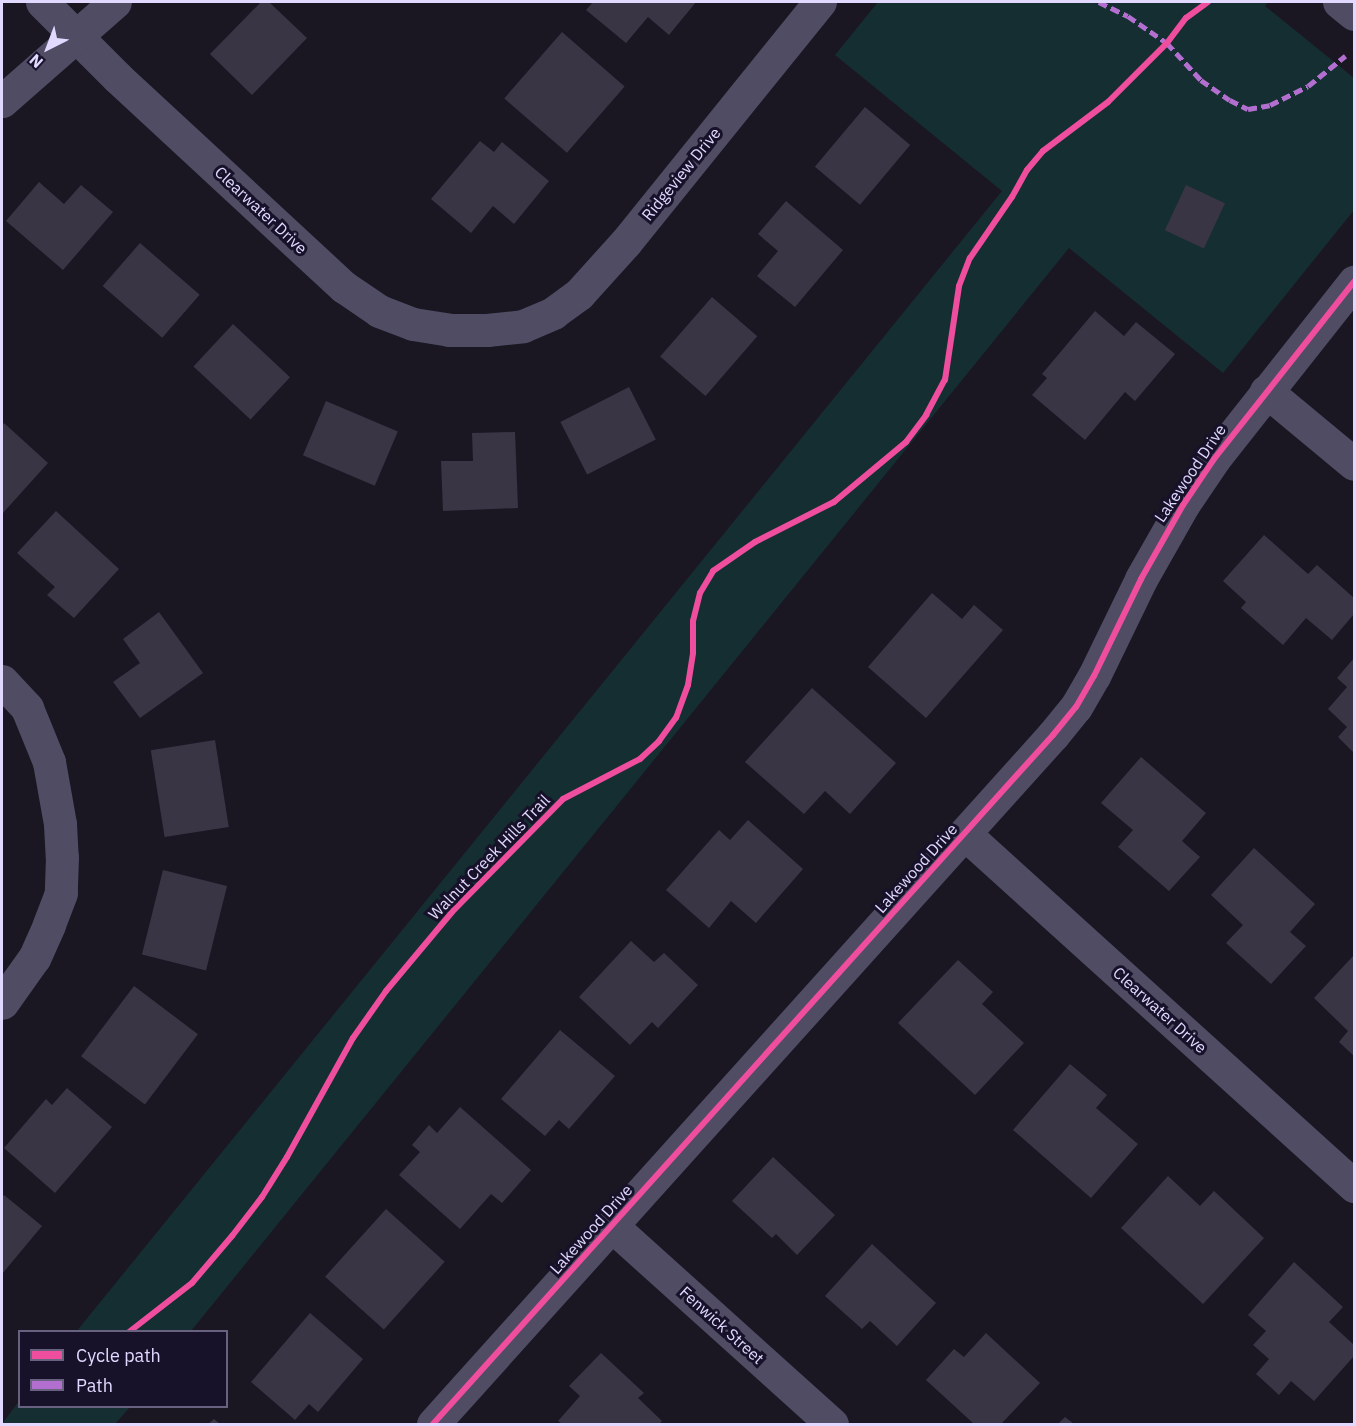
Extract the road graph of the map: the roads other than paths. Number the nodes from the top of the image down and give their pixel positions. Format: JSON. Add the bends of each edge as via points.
{"nodes":[{"id":1,"x":42,"y":2,"type":"edge"},
{"id":2,"x":115,"y":2,"type":"edge"},
{"id":3,"x":820,"y":2,"type":"edge"},
{"id":4,"x":1339,"y":2,"type":"edge"},
{"id":5,"x":1354,"y":14,"type":"edge"},
{"id":6,"x":76,"y":35,"type":"junction"},
{"id":7,"x":2,"y":101,"type":"edge"},
{"id":8,"x":1354,"y":282,"type":"edge"},
{"id":9,"x":523,"y":326,"type":"joint"},
{"id":10,"x":1266,"y":391,"type":"junction"},
{"id":11,"x":1354,"y":464,"type":"edge"},
{"id":12,"x":2,"y":681,"type":"edge"},
{"id":13,"x":965,"y":834,"type":"junction"},
{"id":14,"x":2,"y":1003,"type":"edge"},
{"id":15,"x":1354,"y":1186,"type":"edge"},
{"id":16,"x":612,"y":1226,"type":"junction"},
{"id":17,"x":433,"y":1425,"type":"edge"},
{"id":18,"x":832,"y":1425,"type":"edge"}],
"edges":[{"from":1,"to":6,"type":"street","name":"Clearwater Drive"},
{"from":2,"to":6,"type":"street"},
{"from":3,"to":9,"type":"street","name":"Ridgeview Drive","via":[[603,269],[553,313]]},
{"from":4,"to":5,"type":"street"},
{"from":6,"to":7,"type":"street"},
{"from":6,"to":9,"type":"street","name":"Clearwater Drive","via":[[344,287],[379,311],[413,324],[449,330]]},
{"from":8,"to":10,"type":"street","name":"Lakewood Drive"},
{"from":10,"to":11,"type":"street"},
{"from":10,"to":13,"type":"street","name":"Lakewood Drive","via":[[1214,459],[1161,541],[1076,707]]},
{"from":12,"to":14,"type":"street","via":[[27,708],[49,762],[62,857],[61,893],[50,925],[34,958]]},
{"from":13,"to":15,"type":"street","name":"Clearwater Drive"},
{"from":13,"to":16,"type":"street","name":"Lakewood Drive"},
{"from":16,"to":17,"type":"street","name":"Lakewood Drive"},
{"from":16,"to":18,"type":"street","name":"Fenwick Street"}]}
